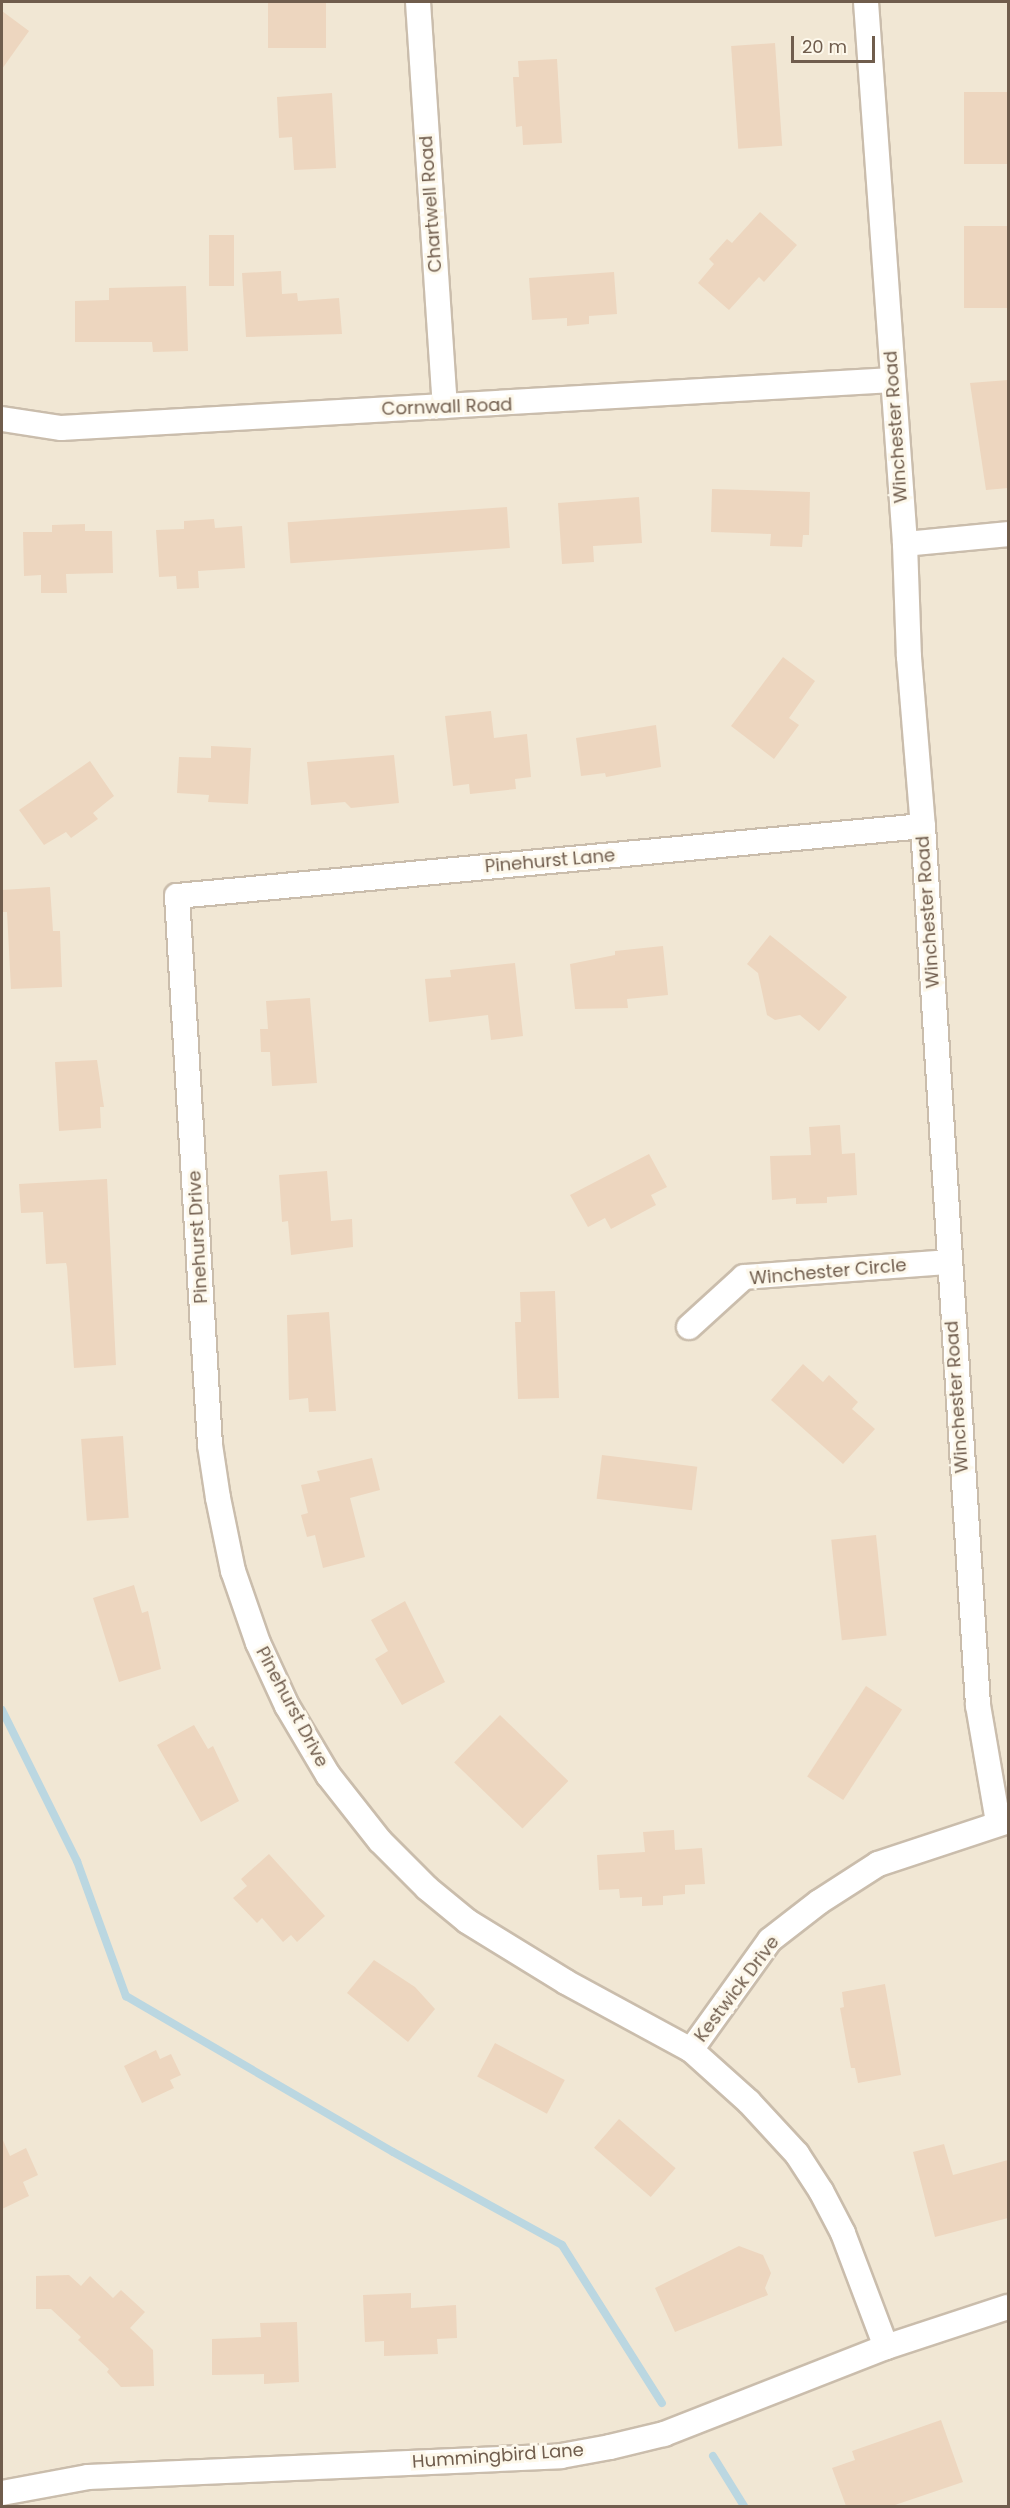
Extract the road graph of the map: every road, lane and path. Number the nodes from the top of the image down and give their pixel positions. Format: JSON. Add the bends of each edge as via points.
{"nodes":[{"id":1,"x":418,"y":2,"type":"edge"},
{"id":2,"x":866,"y":2,"type":"edge"},
{"id":3,"x":893,"y":380,"type":"junction"},
{"id":4,"x":445,"y":405,"type":"junction"},
{"id":5,"x":2,"y":419,"type":"edge"},
{"id":6,"x":1008,"y":534,"type":"edge"},
{"id":7,"x":905,"y":544,"type":"junction"},
{"id":8,"x":923,"y":826,"type":"junction"},
{"id":9,"x":177,"y":896,"type":"joint"},
{"id":10,"x":948,"y":1262,"type":"junction"},
{"id":11,"x":689,"y":1327,"type":"dead end"},
{"id":12,"x":1003,"y":1821,"type":"edge"},
{"id":13,"x":691,"y":2050,"type":"junction"},
{"id":14,"x":1008,"y":2307,"type":"edge"},
{"id":15,"x":886,"y":2347,"type":"junction"},
{"id":16,"x":2,"y":2493,"type":"edge"}],
"edges":[{"from":1,"to":4,"type":"street","name":"Chartwell Road"},
{"from":2,"to":3,"type":"street","name":"Winchester Road"},
{"from":3,"to":4,"type":"street","name":"Cornwall Road"},
{"from":3,"to":7,"type":"street","name":"Winchester Road"},
{"from":4,"to":5,"type":"street","name":"Cornwall Road","via":[[61,428]]},
{"from":6,"to":7,"type":"street"},
{"from":7,"to":8,"type":"street","name":"Winchester Road","via":[[916,768]]},
{"from":8,"to":9,"type":"street","name":"Pinehurst Lane"},
{"from":8,"to":10,"type":"street","name":"Winchester Road"},
{"from":9,"to":13,"type":"street","name":"Pinehurst Drive","via":[[210,1445],[233,1572],[258,1643],[287,1706],[328,1775],[380,1841],[427,1888],[467,1921],[546,1970]]},
{"from":10,"to":11,"type":"street","name":"Winchester Circle","via":[[744,1277]]},
{"from":10,"to":12,"type":"street","name":"Winchester Road","via":[[978,1705]]},
{"from":12,"to":13,"type":"street","name":"Kestwick Drive","via":[[878,1864],[819,1902],[770,1940]]},
{"from":13,"to":15,"type":"street","name":"Pinehurst Drive","via":[[749,2102],[797,2154],[843,2233]]},
{"from":14,"to":15,"type":"street","name":"Hummingbird Lane"},
{"from":15,"to":16,"type":"street","name":"Hummingbird Lane","via":[[664,2434],[561,2456],[88,2477]]}]}
